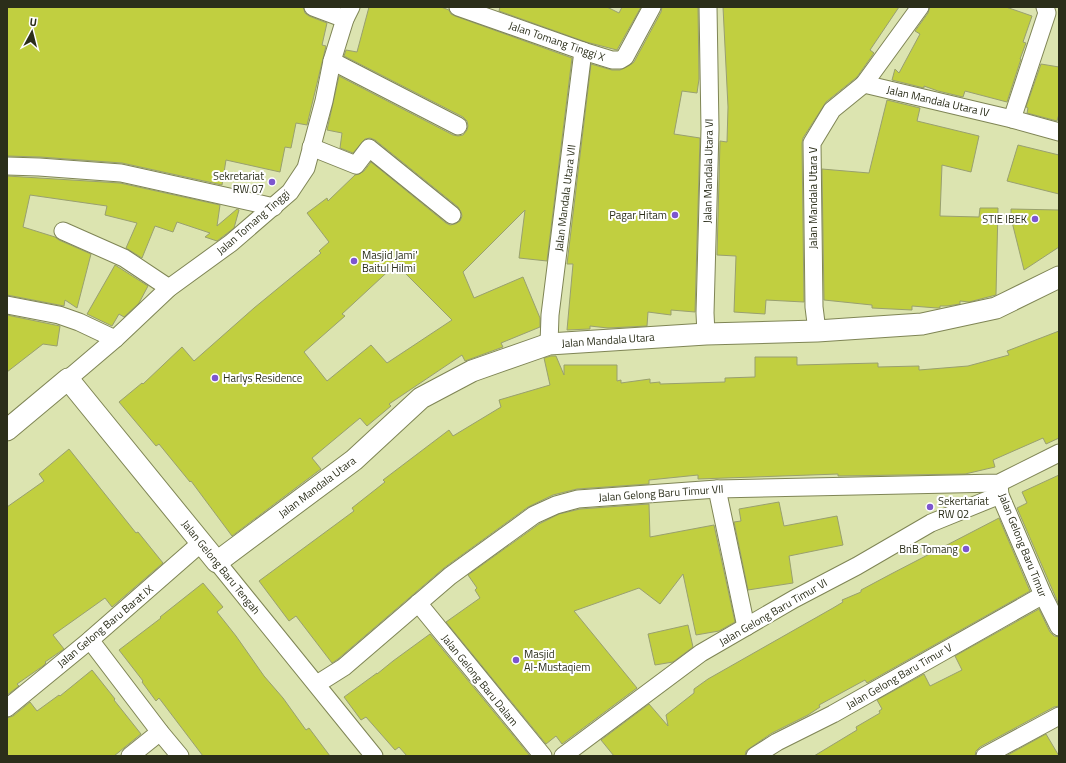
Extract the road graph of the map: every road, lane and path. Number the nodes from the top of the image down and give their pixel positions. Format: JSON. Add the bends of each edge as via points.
{"nodes":[{"id":1,"x":313,"y":7,"type":"edge"},
{"id":2,"x":458,"y":7,"type":"edge"},
{"id":3,"x":652,"y":7,"type":"edge"},
{"id":4,"x":708,"y":7,"type":"edge"},
{"id":5,"x":920,"y":7,"type":"edge"},
{"id":6,"x":1044,"y":7,"type":"edge"},
{"id":7,"x":348,"y":13,"type":"edge"},
{"id":8,"x":583,"y":51,"type":"junction"},
{"id":9,"x":332,"y":61,"type":"junction"},
{"id":10,"x":864,"y":84,"type":"junction"},
{"id":11,"x":1012,"y":119,"type":"junction"},
{"id":12,"x":458,"y":126,"type":"dead end"},
{"id":13,"x":1059,"y":132,"type":"edge"},
{"id":14,"x":311,"y":147,"type":"junction"},
{"id":15,"x":7,"y":166,"type":"edge"},
{"id":16,"x":274,"y":207,"type":"junction"},
{"id":17,"x":452,"y":216,"type":"dead end"},
{"id":18,"x":63,"y":231,"type":"dead end"},
{"id":19,"x":1059,"y":277,"type":"edge"},
{"id":20,"x":169,"y":288,"type":"junction"},
{"id":21,"x":7,"y":305,"type":"edge"},
{"id":22,"x":817,"y":331,"type":"junction"},
{"id":23,"x":706,"y":334,"type":"junction"},
{"id":24,"x":115,"y":339,"type":"junction"},
{"id":25,"x":549,"y":344,"type":"junction"},
{"id":26,"x":68,"y":379,"type":"junction"},
{"id":27,"x":7,"y":430,"type":"edge"},
{"id":28,"x":1059,"y":453,"type":"edge"},
{"id":29,"x":717,"y":489,"type":"junction"},
{"id":30,"x":1000,"y":489,"type":"junction"},
{"id":31,"x":201,"y":543,"type":"junction"},
{"id":32,"x":217,"y":562,"type":"junction"},
{"id":33,"x":1043,"y":595,"type":"junction"},
{"id":34,"x":418,"y":603,"type":"junction"},
{"id":35,"x":746,"y":627,"type":"junction"},
{"id":36,"x":1059,"y":627,"type":"edge"},
{"id":37,"x":90,"y":640,"type":"junction"},
{"id":38,"x":317,"y":684,"type":"junction"},
{"id":39,"x":7,"y":708,"type":"edge"},
{"id":40,"x":1059,"y":716,"type":"edge"},
{"id":41,"x":160,"y":732,"type":"junction"},
{"id":42,"x":130,"y":756,"type":"edge"},
{"id":43,"x":180,"y":756,"type":"edge"},
{"id":44,"x":374,"y":756,"type":"edge"},
{"id":45,"x":543,"y":756,"type":"edge"},
{"id":46,"x":563,"y":756,"type":"edge"},
{"id":47,"x":755,"y":756,"type":"edge"},
{"id":48,"x":985,"y":756,"type":"edge"}],
"edges":[{"from":1,"to":7,"type":"street"},
{"from":2,"to":8,"type":"street","name":"Jalan Tomang Tinggi X"},
{"from":3,"to":8,"type":"street","name":"Jalan Tomang Tinggi X","via":[[625,56],[620,60]]},
{"from":4,"to":23,"type":"street","name":"Jalan Mandala Utara VI","via":[[710,129]]},
{"from":5,"to":10,"type":"street","name":"Jalan Mandala Utara V"},
{"from":6,"to":11,"type":"street","via":[[1047,13]]},
{"from":7,"to":9,"type":"street","name":"Jalan Tomang Tinggi"},
{"from":8,"to":25,"type":"street","name":"Jalan Mandala Utara VII","via":[[550,315]]},
{"from":9,"to":12,"type":"street"},
{"from":9,"to":14,"type":"street","name":"Jalan Tomang Tinggi"},
{"from":10,"to":11,"type":"street","name":"Jalan Mandala Utara IV"},
{"from":10,"to":22,"type":"street","name":"Jalan Mandala Utara V","via":[[832,110],[812,143],[814,307]]},
{"from":11,"to":13,"type":"street","name":"Jalan Mandala Utara IV"},
{"from":14,"to":16,"type":"street","name":"Jalan Tomang Tinggi","via":[[306,168],[290,192]]},
{"from":14,"to":17,"type":"street","via":[[356,165],[369,148]]},
{"from":15,"to":16,"type":"street","via":[[121,173]]},
{"from":16,"to":20,"type":"street","name":"Jalan Tomang Tinggi","via":[[231,243]]},
{"from":18,"to":20,"type":"street","via":[[124,258]]},
{"from":19,"to":22,"type":"street","name":"Jalan Mandala Utara","via":[[996,308],[922,324]]},
{"from":20,"to":24,"type":"street","name":"Jalan Tomang Tinggi"},
{"from":21,"to":24,"type":"street","via":[[59,315]]},
{"from":22,"to":23,"type":"street","name":"Jalan Mandala Utara"},
{"from":23,"to":25,"type":"street","name":"Jalan Mandala Utara"},
{"from":24,"to":26,"type":"street","name":"Jalan Tomang Tinggi"},
{"from":25,"to":32,"type":"street","name":"Jalan Mandala Utara","via":[[472,372],[421,398],[354,460]]},
{"from":26,"to":27,"type":"street"},
{"from":26,"to":31,"type":"street","name":"Jalan Gelong Baru Tengah"},
{"from":28,"to":30,"type":"street","name":"Jalan Gelong Baru Timur VII"},
{"from":29,"to":30,"type":"street","name":"Jalan Gelong Baru Timur VII"},
{"from":29,"to":34,"type":"street","name":"Jalan Gelong Baru Timur VII","via":[[578,499],[556,505],[534,515],[450,576]]},
{"from":29,"to":35,"type":"street"},
{"from":30,"to":33,"type":"street","name":"Jalan Gelong Baru Timur"},
{"from":30,"to":35,"type":"street","name":"Jalan Gelong Baru Timur VI","via":[[931,523]]},
{"from":31,"to":32,"type":"street","name":"Jalan Gelong Baru Tengah"},
{"from":31,"to":37,"type":"street","name":"Jalan Gelong Baru Barat IX"},
{"from":32,"to":38,"type":"street","name":"Jalan Gelong Baru Tengah"},
{"from":33,"to":36,"type":"street","name":"Jalan Gelong Baru Timur"},
{"from":33,"to":47,"type":"street","name":"Jalan Gelong Baru Timur V"},
{"from":34,"to":38,"type":"street","name":"Jalan Gelong Baru Timur VII","via":[[344,667]]},
{"from":34,"to":45,"type":"street","name":"Jalan Gelong Baru Dalam"},
{"from":35,"to":46,"type":"street","name":"Jalan Gelong Baru Timur VI","via":[[701,653]]},
{"from":37,"to":39,"type":"street","name":"Jalan Gelong Baru Barat IX"},
{"from":37,"to":41,"type":"street"},
{"from":38,"to":44,"type":"street","name":"Jalan Gelong Baru Tengah"},
{"from":40,"to":48,"type":"street"},
{"from":41,"to":42,"type":"street"},
{"from":41,"to":43,"type":"street"}]}
